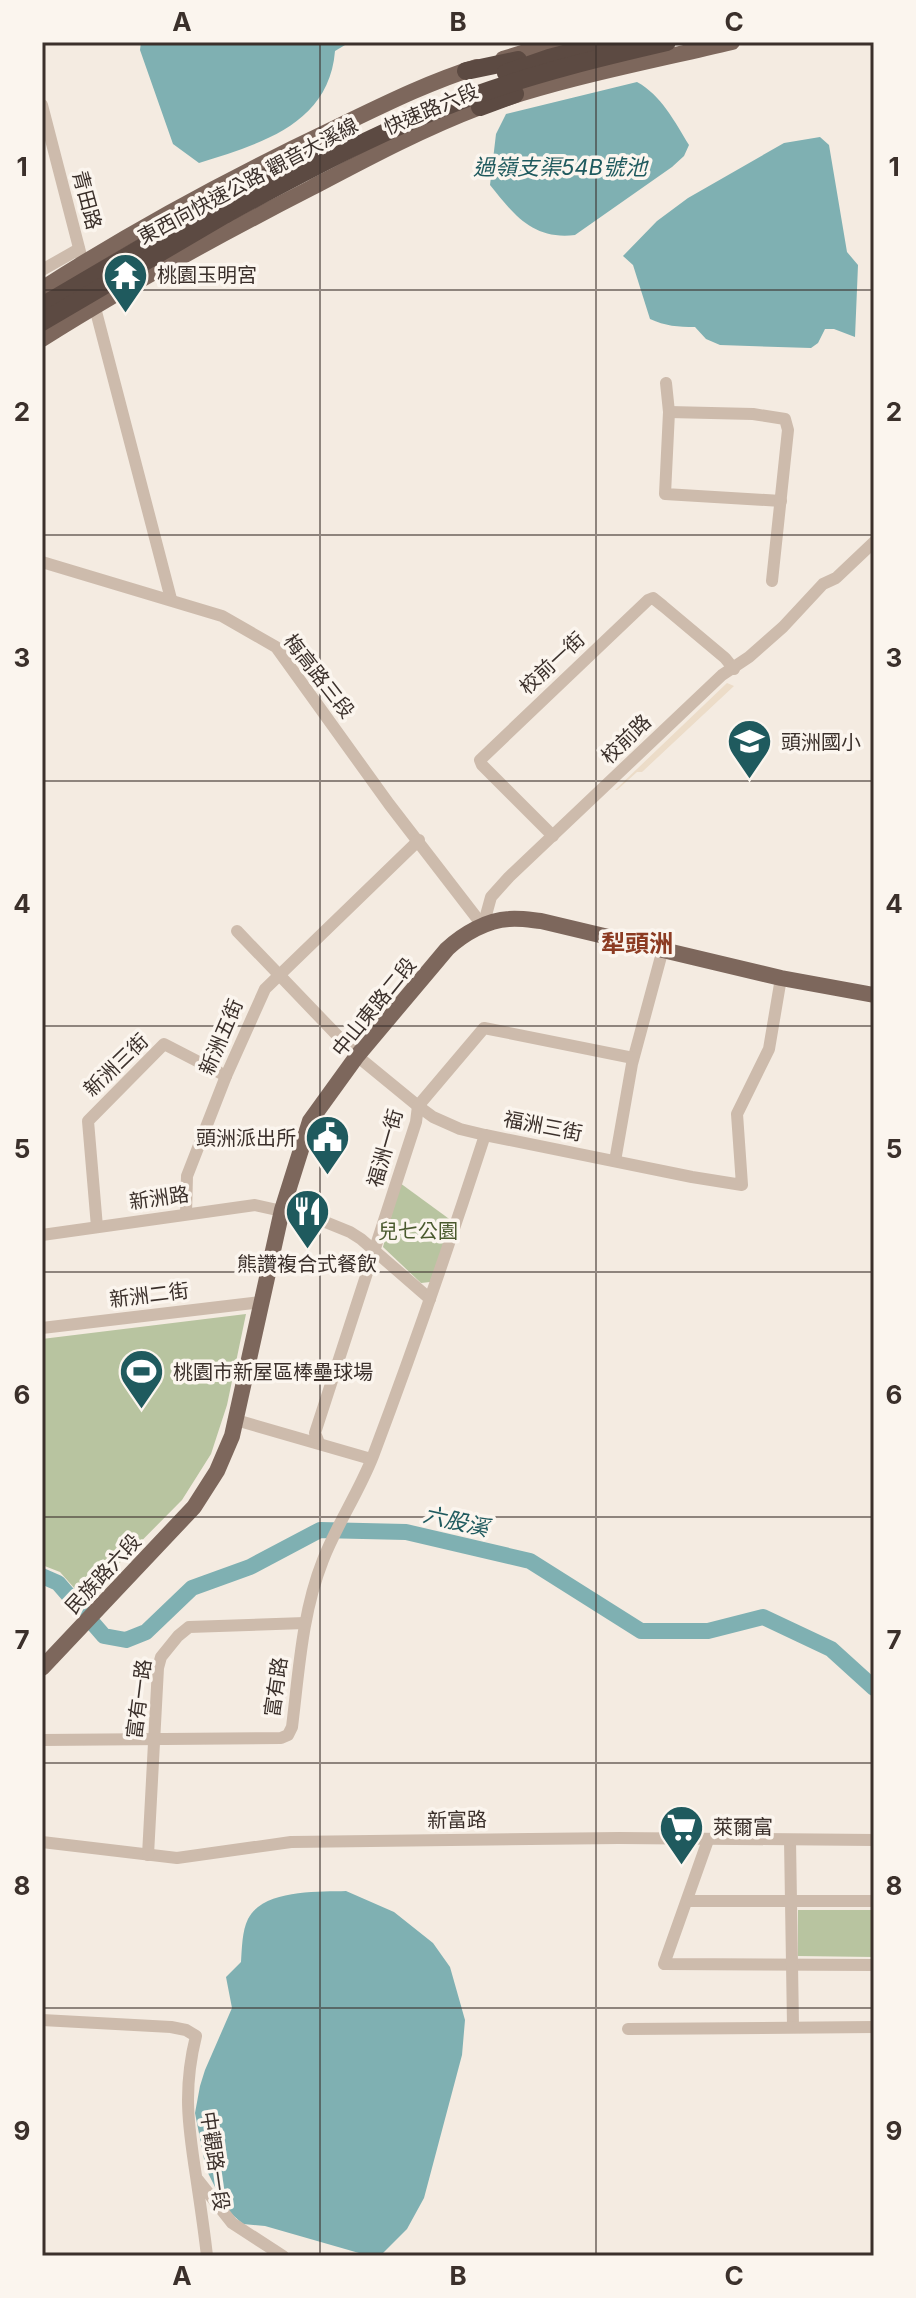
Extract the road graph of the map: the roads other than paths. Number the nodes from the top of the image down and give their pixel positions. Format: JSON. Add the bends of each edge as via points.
{"nodes":[{"id":1,"x":558,"y":42,"type":"edge"},
{"id":2,"x":609,"y":42,"type":"edge"},
{"id":3,"x":667,"y":42,"type":"edge"},
{"id":4,"x":732,"y":42,"type":"edge"},
{"id":5,"x":628,"y":52,"type":"junction"},
{"id":6,"x":466,"y":71,"type":"junction"},
{"id":7,"x":42,"y":105,"type":"edge"},
{"id":8,"x":480,"y":107,"type":"junction"},
{"id":9,"x":81,"y":256,"type":"junction"},
{"id":10,"x":42,"y":270,"type":"edge"},
{"id":11,"x":42,"y":289,"type":"edge"},
{"id":12,"x":42,"y":306,"type":"edge"},
{"id":13,"x":95,"y":306,"type":"junction"},
{"id":14,"x":42,"y":322,"type":"edge"},
{"id":15,"x":42,"y":339,"type":"edge"},
{"id":16,"x":666,"y":383,"type":"dead end"},
{"id":17,"x":669,"y":412,"type":"junction"},
{"id":18,"x":781,"y":501,"type":"junction"},
{"id":19,"x":874,"y":542,"type":"edge"},
{"id":20,"x":42,"y":562,"type":"edge"},
{"id":21,"x":772,"y":581,"type":"dead end"},
{"id":22,"x":171,"y":599,"type":"junction"},
{"id":23,"x":734,"y":669,"type":"junction"},
{"id":24,"x":553,"y":836,"type":"junction"},
{"id":25,"x":419,"y":840,"type":"junction"},
{"id":26,"x":483,"y":926,"type":"junction"},
{"id":27,"x":237,"y":931,"type":"dead end"},
{"id":28,"x":663,"y":949,"type":"junction"},
{"id":29,"x":279,"y":975,"type":"junction"},
{"id":30,"x":781,"y":978,"type":"junction"},
{"id":31,"x":874,"y":995,"type":"edge"},
{"id":32,"x":357,"y":1056,"type":"junction"},
{"id":33,"x":633,"y":1058,"type":"junction"},
{"id":34,"x":226,"y":1076,"type":"junction"},
{"id":35,"x":418,"y":1106,"type":"junction"},
{"id":36,"x":485,"y":1135,"type":"junction"},
{"id":37,"x":615,"y":1161,"type":"junction"},
{"id":38,"x":282,"y":1210,"type":"junction"},
{"id":39,"x":186,"y":1213,"type":"junction"},
{"id":40,"x":97,"y":1227,"type":"junction"},
{"id":41,"x":42,"y":1235,"type":"edge"},
{"id":42,"x":375,"y":1251,"type":"junction"},
{"id":43,"x":430,"y":1299,"type":"junction"},
{"id":44,"x":261,"y":1302,"type":"junction"},
{"id":45,"x":42,"y":1328,"type":"edge"},
{"id":46,"x":236,"y":1420,"type":"junction"},
{"id":47,"x":319,"y":1443,"type":"junction"},
{"id":48,"x":371,"y":1459,"type":"junction"},
{"id":49,"x":194,"y":1507,"type":"joint"},
{"id":50,"x":305,"y":1623,"type":"junction"},
{"id":51,"x":42,"y":1668,"type":"edge"},
{"id":52,"x":153,"y":1738,"type":"junction"},
{"id":53,"x":42,"y":1740,"type":"edge"},
{"id":54,"x":708,"y":1840,"type":"junction"},
{"id":55,"x":790,"y":1840,"type":"junction"},
{"id":56,"x":874,"y":1840,"type":"edge"},
{"id":57,"x":42,"y":1842,"type":"edge"},
{"id":58,"x":148,"y":1855,"type":"junction"},
{"id":59,"x":687,"y":1901,"type":"junction"},
{"id":60,"x":792,"y":1901,"type":"junction"},
{"id":61,"x":874,"y":1901,"type":"edge"},
{"id":62,"x":791,"y":1965,"type":"junction"},
{"id":63,"x":874,"y":1965,"type":"edge"},
{"id":64,"x":42,"y":2020,"type":"edge"},
{"id":65,"x":793,"y":2026,"type":"junction"},
{"id":66,"x":874,"y":2027,"type":"edge"},
{"id":67,"x":628,"y":2029,"type":"dead end"},
{"id":68,"x":197,"y":2177,"type":"junction"},
{"id":69,"x":207,"y":2256,"type":"edge"},
{"id":70,"x":283,"y":2256,"type":"edge"}],
"edges":[{"from":1,"to":6,"type":"main road","name":"快速路六段"},
{"from":2,"to":6,"type":"highway"},
{"from":2,"to":12,"type":"highway","name":"東西向快速公路 觀音大溪線","bridge":true,"via":[[443,96],[303,158]]},
{"from":3,"to":5,"type":"highway","name":"東西向快速公路 觀音大溪線"},
{"from":4,"to":8,"type":"main road","name":"快速路六段"},
{"from":5,"to":8,"type":"highway"},
{"from":5,"to":14,"type":"highway","name":"東西向快速公路 觀音大溪線","bridge":true,"via":[[472,96],[378,136],[226,214]]},
{"from":6,"to":9,"type":"main road","name":"快速路六段","via":[[268,160]]},
{"from":7,"to":9,"type":"street","name":"青田路"},
{"from":8,"to":13,"type":"main road","name":"快速路六段","via":[[298,194]]},
{"from":9,"to":10,"type":"street"},
{"from":9,"to":11,"type":"main road","name":"快速路六段"},
{"from":9,"to":13,"type":"street","name":"青田路"},
{"from":13,"to":15,"type":"main road","name":"快速路六段"},
{"from":13,"to":22,"type":"street","name":"青田路"},
{"from":16,"to":17,"type":"street"},
{"from":17,"to":18,"type":"street","via":[[665,494]]},
{"from":17,"to":18,"type":"street","via":[[785,419]]},
{"from":18,"to":21,"type":"street"},
{"from":19,"to":23,"type":"street","name":"校前路"},
{"from":20,"to":22,"type":"street","name":"梅高路三段"},
{"from":22,"to":25,"type":"street","name":"梅高路三段","via":[[222,616],[276,647]]},
{"from":23,"to":24,"type":"street","name":"校前路"},
{"from":23,"to":24,"type":"street","name":"校前一街","via":[[653,598],[638,608],[480,760]]},
{"from":24,"to":26,"type":"street","name":"校前路","via":[[491,897]]},
{"from":25,"to":26,"type":"street","name":"梅高路三段"},
{"from":25,"to":29,"type":"street","name":"新洲五街"},
{"from":26,"to":28,"type":"main road","name":"中山東路二段","via":[[507,919],[541,921]]},
{"from":26,"to":32,"type":"main road","name":"中山東路二段","via":[[447,949]]},
{"from":27,"to":29,"type":"street","name":"福洲三街"},
{"from":28,"to":30,"type":"main road","name":"中山東路二段"},
{"from":28,"to":33,"type":"street"},
{"from":29,"to":32,"type":"street","name":"福洲三街"},
{"from":29,"to":34,"type":"street","name":"新洲五街","via":[[258,1000]]},
{"from":30,"to":31,"type":"main road","name":"中山東路二段"},
{"from":30,"to":37,"type":"street","name":"福洲三街","via":[[769,1049],[737,1114],[742,1185]]},
{"from":32,"to":35,"type":"street","name":"福洲三街"},
{"from":32,"to":38,"type":"main road","name":"中山東路二段","via":[[310,1121]]},
{"from":33,"to":35,"type":"street","name":"福洲一街","via":[[484,1028]]},
{"from":33,"to":37,"type":"street"},
{"from":34,"to":39,"type":"street","name":"新洲五街","via":[[187,1176]]},
{"from":34,"to":40,"type":"street","name":"新洲三街","via":[[164,1044],[88,1121]]},
{"from":35,"to":36,"type":"street","name":"福洲三街","via":[[446,1123]]},
{"from":35,"to":42,"type":"street","name":"福洲一街"},
{"from":36,"to":37,"type":"street","name":"福洲三街"},
{"from":36,"to":43,"type":"street","name":"富有路"},
{"from":38,"to":39,"type":"street","name":"新洲路","via":[[255,1205]]},
{"from":38,"to":42,"type":"street","name":"新洲路","via":[[336,1225]]},
{"from":38,"to":44,"type":"main road","name":"中山東路二段"},
{"from":39,"to":40,"type":"street","name":"新洲路"},
{"from":40,"to":41,"type":"street","name":"新洲路"},
{"from":42,"to":43,"type":"street","name":"新洲路"},
{"from":42,"to":47,"type":"street","name":"福洲一街","via":[[315,1433]]},
{"from":43,"to":48,"type":"street","name":"富有路"},
{"from":44,"to":45,"type":"street","name":"新洲二街"},
{"from":44,"to":46,"type":"main road","name":"中山東路二段"},
{"from":46,"to":47,"type":"street"},
{"from":46,"to":49,"type":"main road","name":"中山東路二段","via":[[217,1471]]},
{"from":47,"to":48,"type":"street"},
{"from":48,"to":50,"type":"street","name":"富有路","via":[[324,1557]]},
{"from":49,"to":51,"type":"main road","name":"民族路六段"},
{"from":50,"to":52,"type":"street","name":"富有一路","via":[[189,1627],[161,1657]]},
{"from":50,"to":52,"type":"street","name":"富有路","via":[[288,1735]]},
{"from":52,"to":53,"type":"street","name":"富有路"},
{"from":52,"to":58,"type":"street","name":"富有一路"},
{"from":54,"to":55,"type":"street","name":"新富路"},
{"from":54,"to":58,"type":"street","name":"新富路","via":[[291,1842],[177,1858]]},
{"from":54,"to":59,"type":"street"},
{"from":55,"to":56,"type":"street","name":"新富路"},
{"from":55,"to":60,"type":"street"},
{"from":57,"to":58,"type":"street","name":"新富路"},
{"from":59,"to":60,"type":"street"},
{"from":59,"to":62,"type":"street","via":[[664,1964]]},
{"from":60,"to":61,"type":"street"},
{"from":60,"to":62,"type":"street"},
{"from":62,"to":63,"type":"street"},
{"from":62,"to":65,"type":"street"},
{"from":64,"to":68,"type":"street","name":"中觀路一段","via":[[171,2027],[196,2036],[187,2098]]},
{"from":65,"to":66,"type":"street"},
{"from":65,"to":67,"type":"street"},
{"from":68,"to":69,"type":"street","name":"中觀路一段"},
{"from":68,"to":70,"type":"street","via":[[232,2223]]}]}
